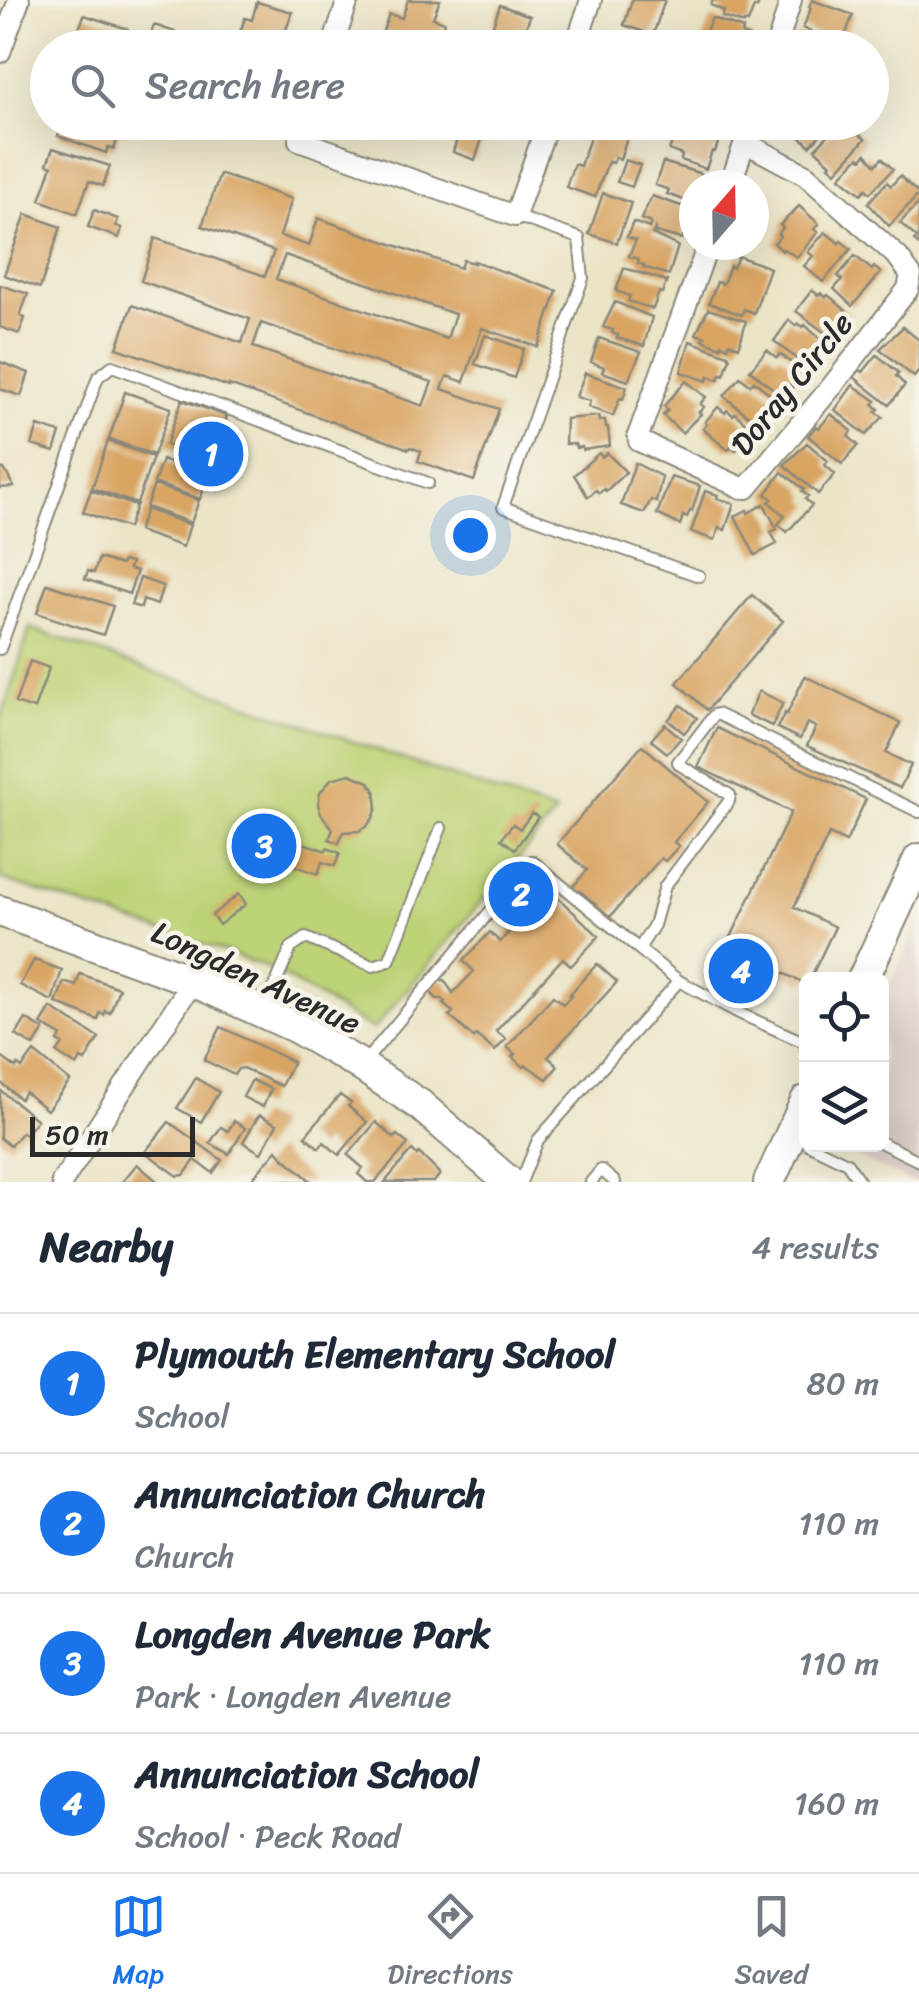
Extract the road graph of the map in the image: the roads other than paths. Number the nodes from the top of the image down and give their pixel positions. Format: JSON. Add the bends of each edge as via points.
{"nodes":[{"id":1,"x":19,"y":0,"type":"edge"},
{"id":2,"x":348,"y":0,"type":"edge"},
{"id":3,"x":591,"y":0,"type":"edge"},
{"id":4,"x":791,"y":0,"type":"edge"},
{"id":5,"x":338,"y":30,"type":"edge"},
{"id":6,"x":580,"y":30,"type":"edge"},
{"id":7,"x":782,"y":30,"type":"edge"},
{"id":8,"x":0,"y":52,"type":"edge"},
{"id":9,"x":325,"y":140,"type":"edge"},
{"id":10,"x":542,"y":140,"type":"edge"},
{"id":11,"x":746,"y":140,"type":"edge"},
{"id":12,"x":758,"y":140,"type":"edge"},
{"id":13,"x":735,"y":170,"type":"edge"},
{"id":14,"x":515,"y":216,"type":"junction"},
{"id":15,"x":703,"y":260,"type":"edge"},
{"id":16,"x":428,"y":483,"type":"dead end"},
{"id":17,"x":699,"y":576,"type":"dead end"},
{"id":18,"x":0,"y":649,"type":"edge"},
{"id":19,"x":919,"y":812,"type":"edge"},
{"id":20,"x":441,"y":828,"type":"dead end"},
{"id":21,"x":919,"y":859,"type":"edge"},
{"id":22,"x":0,"y":911,"type":"edge"},
{"id":23,"x":639,"y":949,"type":"junction"},
{"id":24,"x":867,"y":972,"type":"edge"},
{"id":25,"x":194,"y":980,"type":"junction"},
{"id":26,"x":679,"y":981,"type":"junction"},
{"id":27,"x":264,"y":1012,"type":"junction"},
{"id":28,"x":799,"y":1041,"type":"edge"},
{"id":29,"x":361,"y":1066,"type":"junction"},
{"id":30,"x":799,"y":1131,"type":"edge"},
{"id":31,"x":889,"y":1146,"type":"edge"},
{"id":32,"x":835,"y":1152,"type":"edge"},
{"id":33,"x":919,"y":1161,"type":"edge"},
{"id":34,"x":62,"y":1182,"type":"edge"},
{"id":35,"x":510,"y":1182,"type":"edge"},
{"id":36,"x":521,"y":1182,"type":"edge"},
{"id":37,"x":590,"y":1182,"type":"edge"},
{"id":38,"x":615,"y":1182,"type":"edge"},
{"id":39,"x":768,"y":1182,"type":"edge"},
{"id":40,"x":860,"y":1182,"type":"edge"}],
"edges":[{"from":1,"to":8,"type":"street"},
{"from":2,"to":5,"type":"street"},
{"from":3,"to":6,"type":"street"},
{"from":4,"to":7,"type":"street"},
{"from":9,"to":14,"type":"street"},
{"from":10,"to":14,"type":"street"},
{"from":11,"to":13,"type":"street","name":"Doray Circle"},
{"from":12,"to":15,"type":"street","name":"Doray Circle","via":[[912,275],[908,289],[748,488],[638,436]]},
{"from":14,"to":17,"type":"lane","via":[[579,238],[583,278],[503,507]]},
{"from":16,"to":18,"type":"lane","via":[[112,366],[98,376]]},
{"from":19,"to":23,"type":"lane","via":[[714,715],[679,763],[730,794],[730,801],[665,886],[654,926]]},
{"from":20,"to":27,"type":"lane","via":[[389,961],[373,966],[306,938],[291,948]]},
{"from":21,"to":24,"type":"street"},
{"from":22,"to":25,"type":"street","name":"Longden Avenue"},
{"from":23,"to":26,"type":"lane"},
{"from":23,"to":29,"type":"lane","via":[[532,862]]},
{"from":25,"to":27,"type":"street","name":"Longden Avenue"},
{"from":25,"to":34,"type":"street"},
{"from":26,"to":28,"type":"lane"},
{"from":26,"to":36,"type":"lane","via":[[538,1140]]},
{"from":27,"to":29,"type":"street","name":"Longden Avenue"},
{"from":29,"to":35,"type":"street","name":"Longden Avenue","via":[[420,1105]]},
{"from":30,"to":39,"type":"street"},
{"from":31,"to":33,"type":"lane"},
{"from":32,"to":40,"type":"lane"},
{"from":37,"to":38,"type":"lane","via":[[601,1170]]}]}
